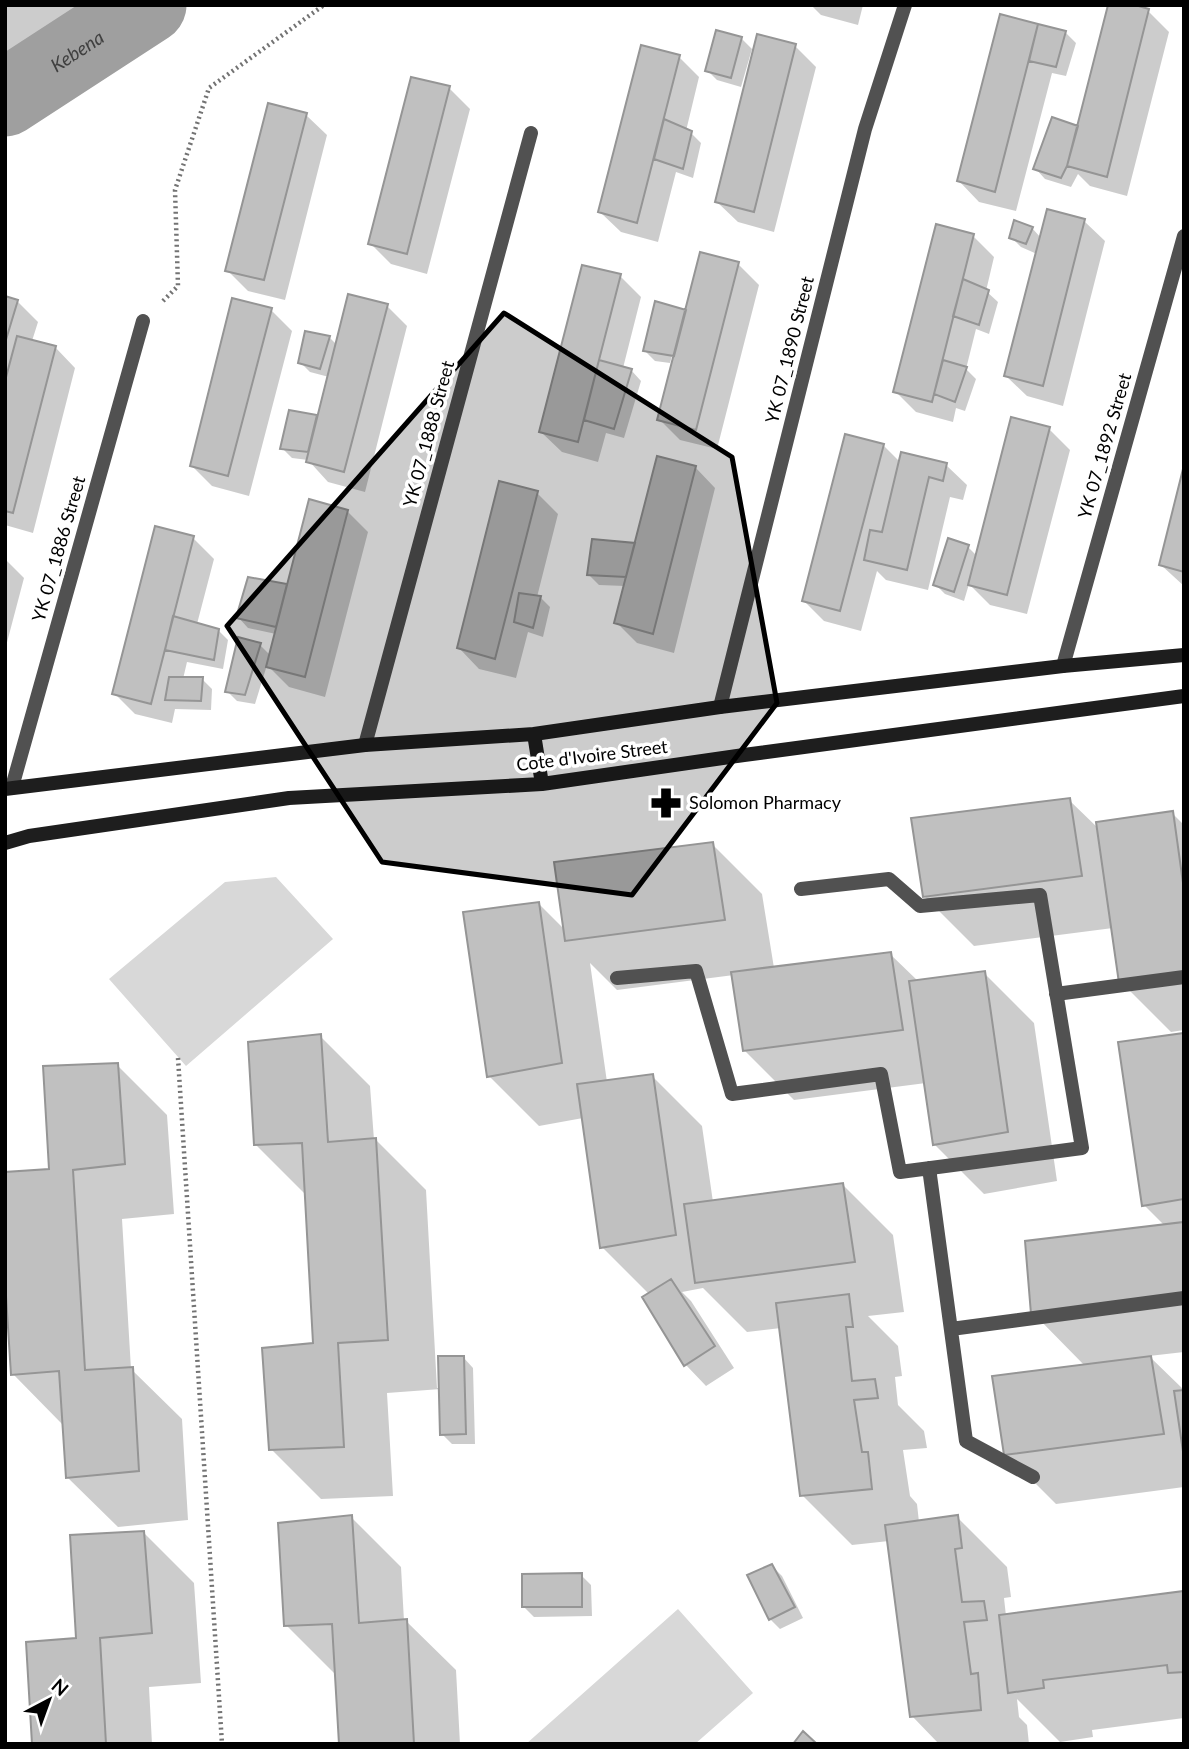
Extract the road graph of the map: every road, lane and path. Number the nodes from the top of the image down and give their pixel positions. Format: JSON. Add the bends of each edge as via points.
{"nodes":[{"id":1,"x":324,"y":5,"type":"edge"},
{"id":2,"x":905,"y":5,"type":"edge"},
{"id":3,"x":531,"y":133,"type":"dead end"},
{"id":4,"x":1184,"y":236,"type":"edge"},
{"id":5,"x":143,"y":321,"type":"joint"},
{"id":6,"x":1184,"y":656,"type":"edge"},
{"id":7,"x":1063,"y":666,"type":"junction"},
{"id":8,"x":1184,"y":696,"type":"edge"},
{"id":9,"x":720,"y":707,"type":"junction"},
{"id":10,"x":534,"y":734,"type":"junction"},
{"id":11,"x":365,"y":745,"type":"junction"},
{"id":12,"x":542,"y":784,"type":"junction"},
{"id":13,"x":9,"y":788,"type":"edge"},
{"id":14,"x":5,"y":843,"type":"edge"},
{"id":15,"x":801,"y":889,"type":"dead end"},
{"id":16,"x":1184,"y":977,"type":"edge"},
{"id":17,"x":617,"y":978,"type":"dead end"},
{"id":18,"x":1056,"y":994,"type":"junction"},
{"id":19,"x":178,"y":1058,"type":"dead end"},
{"id":20,"x":929,"y":1168,"type":"junction"},
{"id":21,"x":1184,"y":1298,"type":"edge"},
{"id":22,"x":951,"y":1329,"type":"junction"},
{"id":23,"x":1033,"y":1477,"type":"dead end"},
{"id":24,"x":222,"y":1744,"type":"edge"}],
"edges":[{"from":1,"to":5,"type":"path","via":[[209,88],[175,190],[178,286]]},
{"from":2,"to":9,"type":"street","name":"YK 07_1890 Street","via":[[865,129]]},
{"from":3,"to":11,"type":"street","name":"YK 07_1888 Street"},
{"from":4,"to":7,"type":"street","name":"YK 07_1892 Street"},
{"from":5,"to":13,"type":"street","name":"YK 07_1886 Street"},
{"from":6,"to":7,"type":"main road","name":"Cote d'Ivoire Street"},
{"from":7,"to":9,"type":"main road","name":"Cote d'Ivoire Street"},
{"from":8,"to":12,"type":"main road","name":"Cote d'Ivoire Street"},
{"from":9,"to":10,"type":"main road","name":"Cote d'Ivoire Street"},
{"from":10,"to":11,"type":"main road","name":"Cote d'Ivoire Street"},
{"from":10,"to":12,"type":"main road"},
{"from":11,"to":13,"type":"main road","name":"Cote d'Ivoire Street"},
{"from":12,"to":14,"type":"main road","name":"Cote d'Ivoire Street","via":[[289,798]]},
{"from":15,"to":18,"type":"street","via":[[889,879],[920,906],[1040,895]]},
{"from":16,"to":18,"type":"street"},
{"from":17,"to":20,"type":"street","via":[[696,971],[732,1094],[881,1074],[900,1172]]},
{"from":18,"to":20,"type":"street","via":[[1082,1148]]},
{"from":19,"to":24,"type":"path"},
{"from":20,"to":22,"type":"street"},
{"from":21,"to":22,"type":"street"},
{"from":22,"to":23,"type":"street","via":[[965,1441]]}]}
